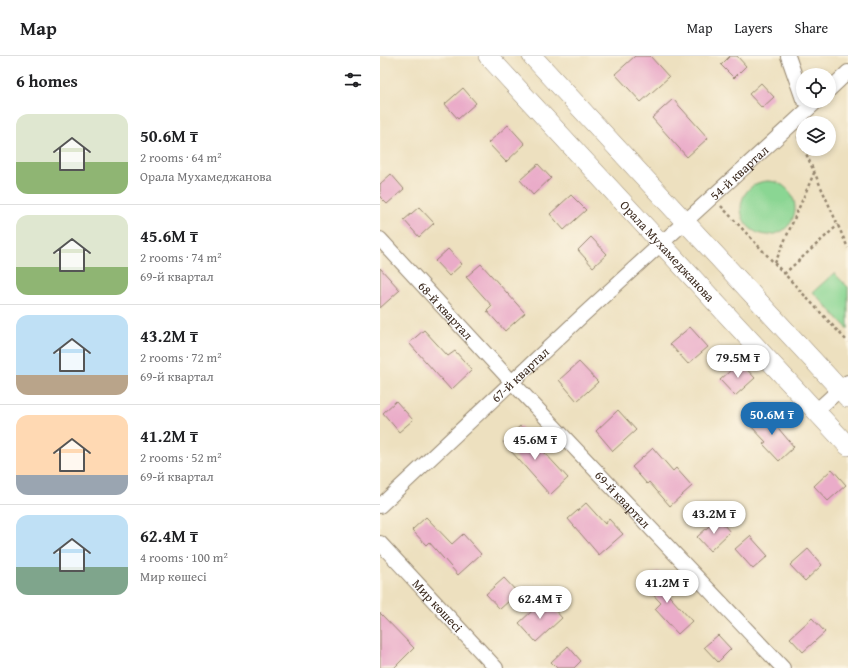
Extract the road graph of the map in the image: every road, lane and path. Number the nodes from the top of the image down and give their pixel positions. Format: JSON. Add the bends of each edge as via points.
{"nodes":[{"id":1,"x":488,"y":56,"type":"edge"},
{"id":2,"x":532,"y":56,"type":"edge"},
{"id":3,"x":788,"y":56,"type":"edge"},
{"id":4,"x":848,"y":72,"type":"edge"},
{"id":5,"x":796,"y":75,"type":"edge"},
{"id":6,"x":836,"y":83,"type":"edge"},
{"id":7,"x":803,"y":108,"type":"edge"},
{"id":8,"x":807,"y":156,"type":"edge"},
{"id":9,"x":814,"y":172,"type":"junction"},
{"id":10,"x":721,"y":206,"type":"dead end"},
{"id":11,"x":685,"y":222,"type":"junction"},
{"id":12,"x":838,"y":225,"type":"junction"},
{"id":13,"x":380,"y":239,"type":"edge"},
{"id":14,"x":661,"y":244,"type":"junction"},
{"id":15,"x":848,"y":248,"type":"edge"},
{"id":16,"x":775,"y":263,"type":"junction"},
{"id":17,"x":784,"y":274,"type":"junction"},
{"id":18,"x":848,"y":342,"type":"edge"},
{"id":19,"x":512,"y":382,"type":"junction"},
{"id":20,"x":845,"y":390,"type":"edge"},
{"id":21,"x":816,"y":411,"type":"junction"},
{"id":22,"x":848,"y":446,"type":"edge"},
{"id":23,"x":380,"y":506,"type":"edge"},
{"id":24,"x":380,"y":544,"type":"edge"},
{"id":25,"x":496,"y":668,"type":"edge"},
{"id":26,"x":783,"y":668,"type":"edge"}],
"edges":[{"from":1,"to":14,"type":"street","name":"Орала Мухамеджанова"},
{"from":2,"to":11,"type":"street"},
{"from":3,"to":5,"type":"street"},
{"from":4,"to":6,"type":"street"},
{"from":7,"to":11,"type":"street","name":"54-й квартал"},
{"from":8,"to":9,"type":"path"},
{"from":9,"to":12,"type":"path"},
{"from":9,"to":16,"type":"path"},
{"from":10,"to":16,"type":"path"},
{"from":11,"to":14,"type":"street","name":"54-й квартал"},
{"from":11,"to":20,"type":"street"},
{"from":12,"to":15,"type":"path"},
{"from":12,"to":17,"type":"path"},
{"from":13,"to":19,"type":"street","name":"68-й квартал"},
{"from":14,"to":19,"type":"street","name":"67-й квартал"},
{"from":14,"to":21,"type":"street","name":"Орала Мухамеджанова"},
{"from":16,"to":17,"type":"path"},
{"from":17,"to":18,"type":"path"},
{"from":19,"to":23,"type":"street","name":"67-й квартал"},
{"from":19,"to":26,"type":"street","name":"69-й квартал"},
{"from":20,"to":21,"type":"street"},
{"from":21,"to":22,"type":"street","name":"Орала Мухамеджанова"},
{"from":24,"to":25,"type":"street","name":"Мир көшесі"}]}
